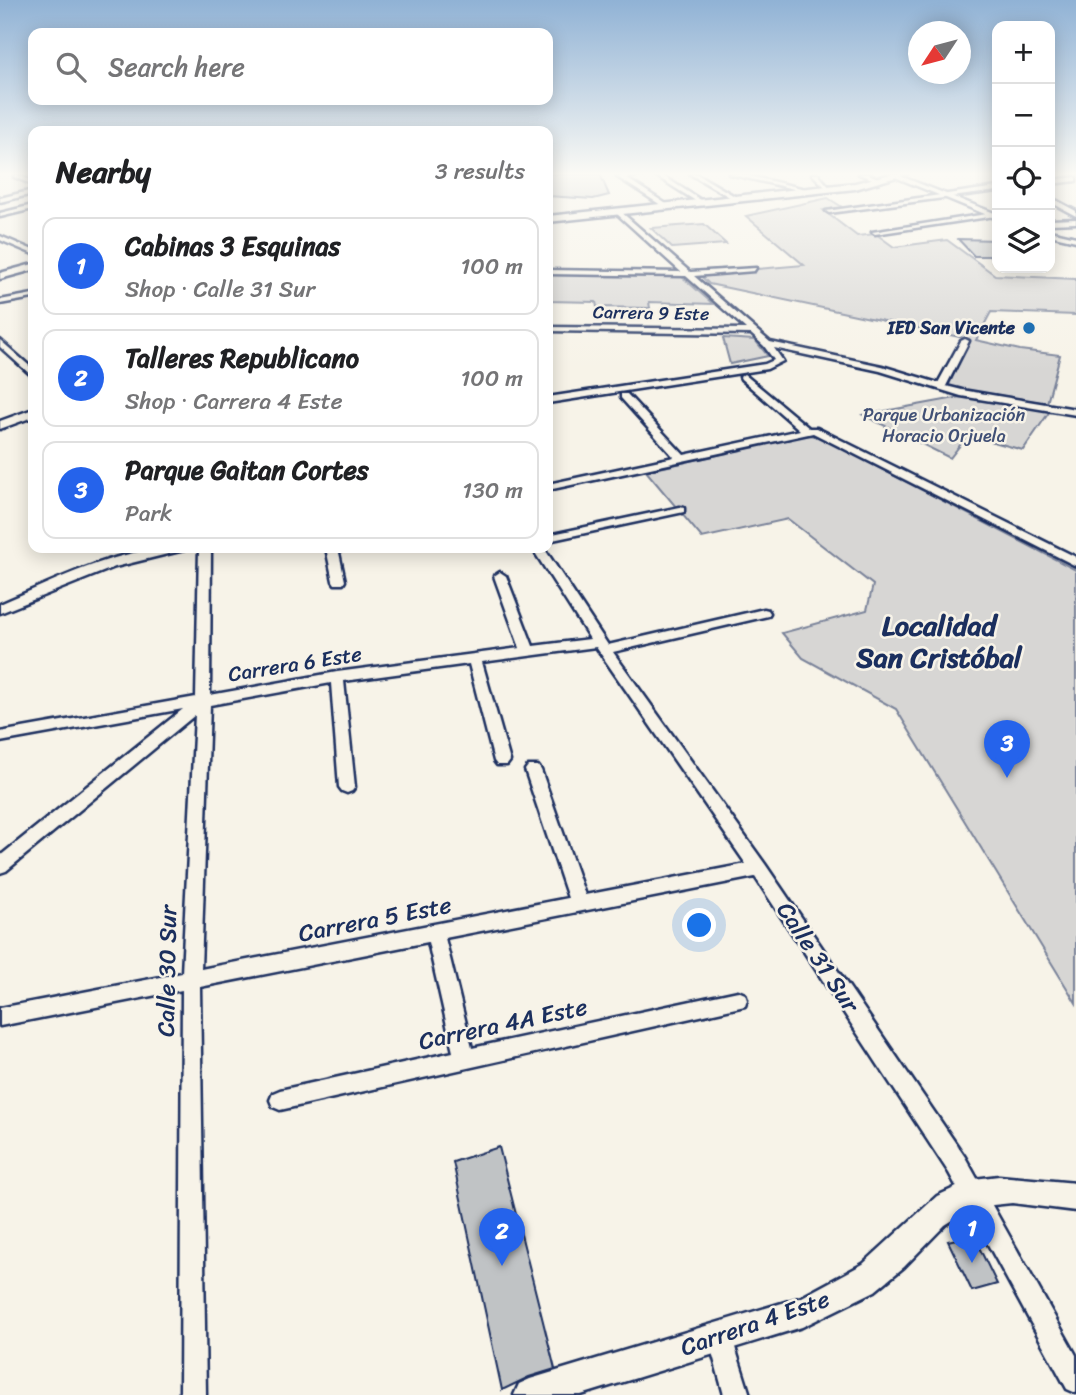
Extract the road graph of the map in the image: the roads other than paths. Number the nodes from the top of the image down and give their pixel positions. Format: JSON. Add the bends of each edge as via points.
{"nodes":[{"id":1,"x":649,"y":239,"type":"edge"},
{"id":2,"x":2,"y":240,"type":"edge"},
{"id":3,"x":28,"y":250,"type":"edge"},
{"id":4,"x":28,"y":268,"type":"edge"},
{"id":5,"x":754,"y":269,"type":"dead end"},
{"id":6,"x":553,"y":272,"type":"edge"},
{"id":7,"x":688,"y":274,"type":"junction"},
{"id":8,"x":0,"y":276,"type":"edge"},
{"id":9,"x":28,"y":297,"type":"edge"},
{"id":10,"x":0,"y":302,"type":"edge"},
{"id":11,"x":553,"y":329,"type":"edge"},
{"id":12,"x":753,"y":332,"type":"junction"},
{"id":13,"x":965,"y":341,"type":"dead end"},
{"id":14,"x":0,"y":342,"type":"edge"},
{"id":15,"x":767,"y":344,"type":"junction"},
{"id":16,"x":28,"y":369,"type":"edge"},
{"id":17,"x":744,"y":377,"type":"dead end"},
{"id":18,"x":940,"y":388,"type":"junction"},
{"id":19,"x":624,"y":396,"type":"dead end"},
{"id":20,"x":553,"y":399,"type":"edge"},
{"id":21,"x":1076,"y":412,"type":"edge"},
{"id":22,"x":28,"y":416,"type":"edge"},
{"id":23,"x":0,"y":425,"type":"edge"},
{"id":24,"x":806,"y":430,"type":"junction"},
{"id":25,"x":680,"y":457,"type":"junction"},
{"id":26,"x":553,"y":486,"type":"edge"},
{"id":27,"x":680,"y":510,"type":"dead end"},
{"id":28,"x":553,"y":537,"type":"edge"},
{"id":29,"x":151,"y":553,"type":"edge"},
{"id":30,"x":205,"y":553,"type":"edge"},
{"id":31,"x":333,"y":553,"type":"edge"},
{"id":32,"x":541,"y":553,"type":"edge"},
{"id":33,"x":1076,"y":562,"type":"edge"},
{"id":34,"x":500,"y":576,"type":"dead end"},
{"id":35,"x":339,"y":581,"type":"dead end"},
{"id":36,"x":0,"y":609,"type":"edge"},
{"id":37,"x":764,"y":613,"type":"dead end"},
{"id":38,"x":601,"y":646,"type":"junction"},
{"id":39,"x":528,"y":652,"type":"junction"},
{"id":40,"x":475,"y":660,"type":"junction"},
{"id":41,"x":337,"y":677,"type":"junction"},
{"id":42,"x":203,"y":701,"type":"junction"},
{"id":43,"x":0,"y":737,"type":"edge"},
{"id":44,"x":502,"y":761,"type":"dead end"},
{"id":45,"x":533,"y":770,"type":"dead end"},
{"id":46,"x":347,"y":787,"type":"dead end"},
{"id":47,"x":0,"y":866,"type":"edge"},
{"id":48,"x":759,"y":869,"type":"junction"},
{"id":49,"x":579,"y":904,"type":"junction"},
{"id":50,"x":436,"y":932,"type":"junction"},
{"id":51,"x":191,"y":979,"type":"junction"},
{"id":52,"x":738,"y":1000,"type":"dead end"},
{"id":53,"x":0,"y":1017,"type":"edge"},
{"id":54,"x":465,"y":1060,"type":"junction"},
{"id":55,"x":280,"y":1100,"type":"dead end"},
{"id":56,"x":974,"y":1193,"type":"junction"},
{"id":57,"x":1076,"y":1197,"type":"edge"},
{"id":58,"x":720,"y":1337,"type":"junction"},
{"id":59,"x":1076,"y":1380,"type":"edge"},
{"id":60,"x":584,"y":1387,"type":"edge"},
{"id":61,"x":193,"y":1395,"type":"edge"},
{"id":62,"x":530,"y":1395,"type":"edge"},
{"id":63,"x":737,"y":1395,"type":"edge"}],
"edges":[{"from":1,"to":7,"type":"street"},
{"from":2,"to":3,"type":"street"},
{"from":4,"to":8,"type":"street"},
{"from":5,"to":7,"type":"street"},
{"from":6,"to":7,"type":"street"},
{"from":7,"to":12,"type":"street"},
{"from":9,"to":10,"type":"street"},
{"from":11,"to":12,"type":"street","name":"Carrera 9 Este"},
{"from":12,"to":15,"type":"street"},
{"from":13,"to":18,"type":"street"},
{"from":14,"to":16,"type":"street"},
{"from":15,"to":18,"type":"street","via":[[882,369]]},
{"from":15,"to":20,"type":"street","via":[[779,357],[770,365]]},
{"from":17,"to":24,"type":"street"},
{"from":18,"to":21,"type":"street"},
{"from":19,"to":25,"type":"street"},
{"from":22,"to":23,"type":"street"},
{"from":24,"to":25,"type":"street"},
{"from":24,"to":33,"type":"street","via":[[825,433]]},
{"from":25,"to":26,"type":"street"},
{"from":27,"to":28,"type":"street"},
{"from":29,"to":36,"type":"street","via":[[100,568]]},
{"from":30,"to":42,"type":"street","name":"Calle 30 Sur"},
{"from":31,"to":35,"type":"street"},
{"from":32,"to":38,"type":"street","name":"Calle 31 Sur"},
{"from":34,"to":39,"type":"street"},
{"from":37,"to":38,"type":"street","name":"Carrera 6 Este"},
{"from":38,"to":39,"type":"street","name":"Carrera 6 Este"},
{"from":38,"to":48,"type":"street","name":"Calle 31 Sur"},
{"from":39,"to":40,"type":"street","name":"Carrera 6 Este"},
{"from":40,"to":41,"type":"street","name":"Carrera 6 Este"},
{"from":40,"to":44,"type":"street"},
{"from":41,"to":42,"type":"street","name":"Carrera 6 Este"},
{"from":41,"to":46,"type":"street"},
{"from":42,"to":43,"type":"street","name":"Carrera 6 Este"},
{"from":42,"to":47,"type":"street"},
{"from":42,"to":51,"type":"street","name":"Calle 30 Sur"},
{"from":45,"to":49,"type":"street"},
{"from":48,"to":49,"type":"street","name":"Carrera 5 Este"},
{"from":48,"to":56,"type":"street","name":"Calle 31 Sur"},
{"from":49,"to":50,"type":"street","name":"Carrera 5 Este"},
{"from":50,"to":51,"type":"street","name":"Carrera 5 Este"},
{"from":50,"to":54,"type":"street"},
{"from":51,"to":53,"type":"street","name":"Carrera 5 Este"},
{"from":51,"to":61,"type":"street","name":"Calle 30 Sur"},
{"from":52,"to":54,"type":"street","name":"Carrera 4A Este"},
{"from":54,"to":55,"type":"street","name":"Carrera 4A Este"},
{"from":56,"to":57,"type":"street","name":"Carrera 4 Este","via":[[1009,1190]]},
{"from":56,"to":58,"type":"street","name":"Carrera 4 Este","via":[[937,1213],[884,1267],[841,1294]]},
{"from":56,"to":59,"type":"street","name":"Calle 31 Sur"},
{"from":58,"to":60,"type":"street","name":"Carrera 4 Este"},
{"from":58,"to":63,"type":"street"},
{"from":60,"to":62,"type":"street","name":"Carrera 4 Este"}]}
